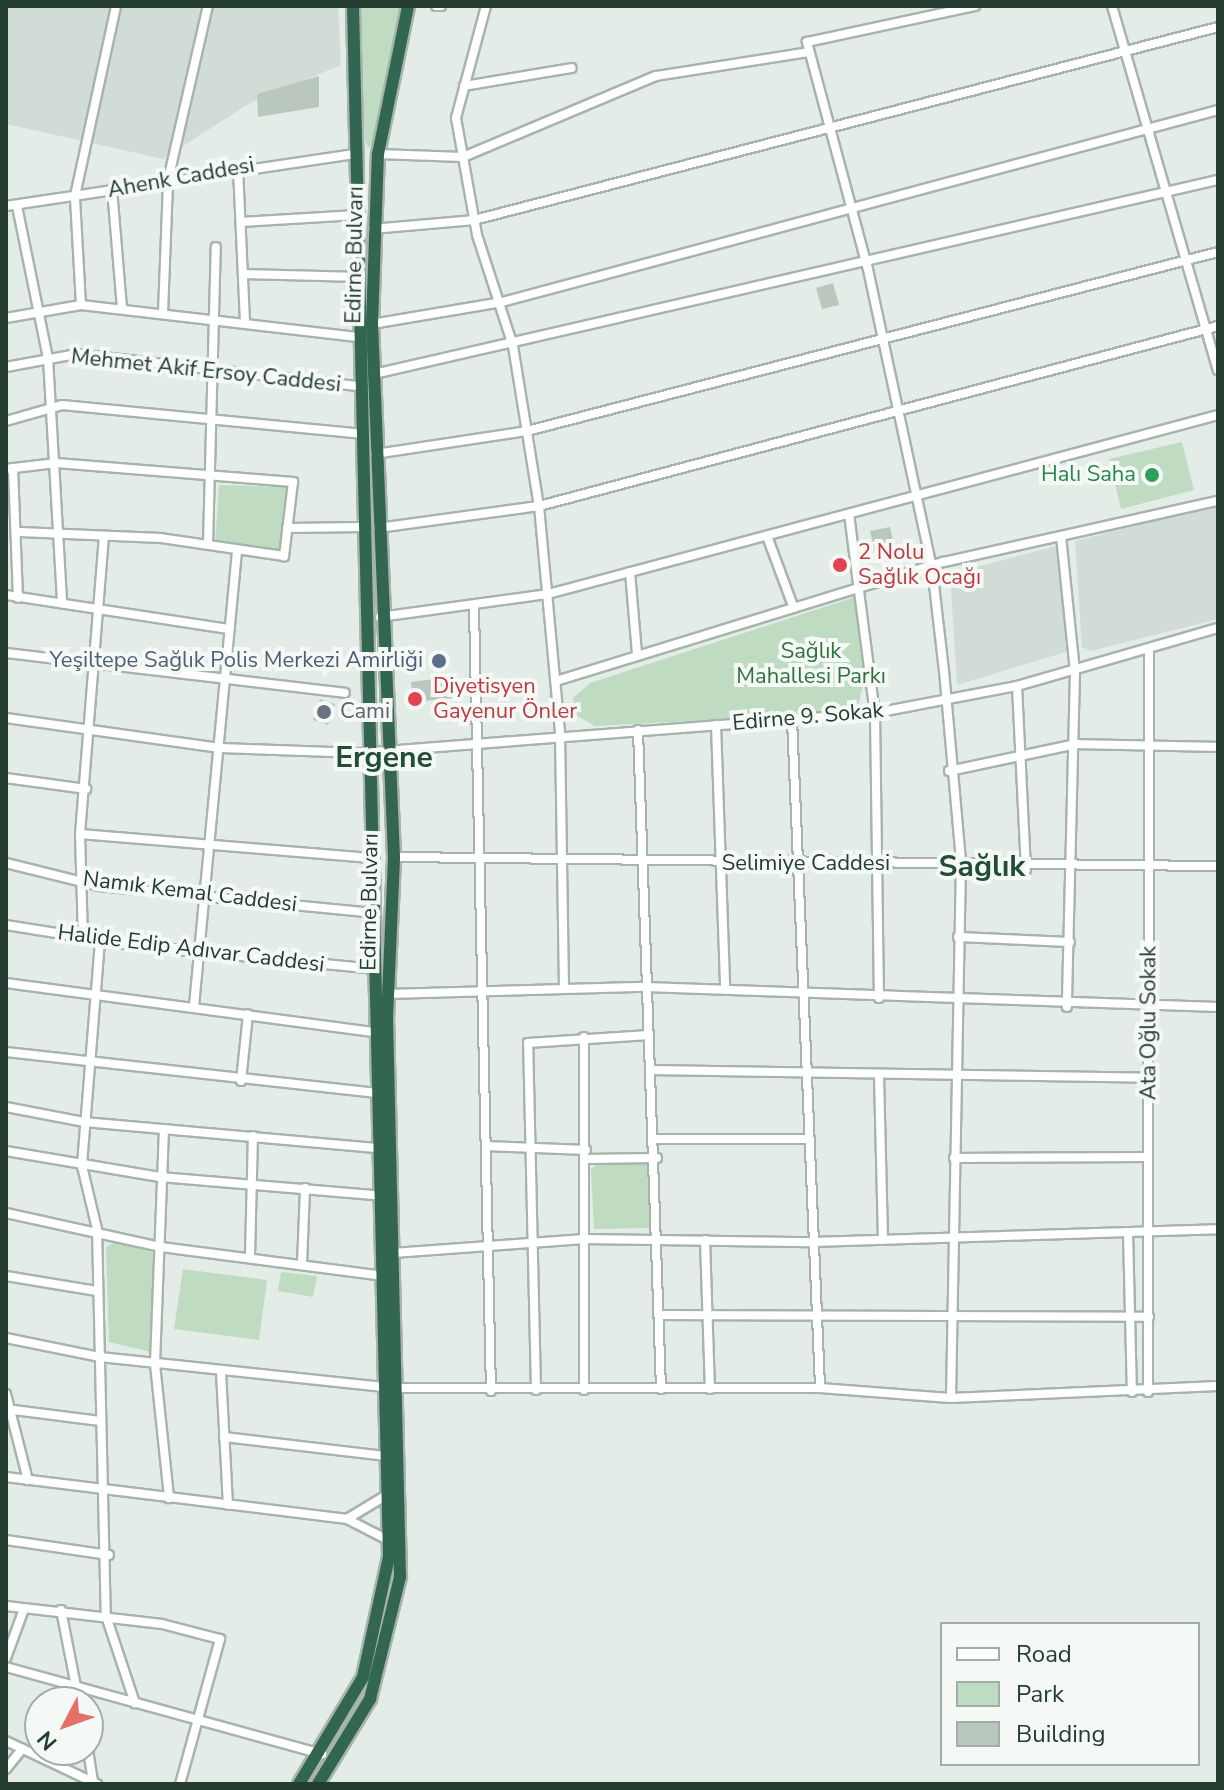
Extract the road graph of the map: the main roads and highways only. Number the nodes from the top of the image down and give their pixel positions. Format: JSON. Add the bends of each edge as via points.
{"nodes":[{"id":1,"x":353,"y":6,"type":"edge"},
{"id":2,"x":408,"y":6,"type":"edge"},
{"id":3,"x":299,"y":1784,"type":"edge"},
{"id":4,"x":318,"y":1784,"type":"edge"}],
"edges":[{"from":1,"to":3,"type":"highway","name":"Edirne Bulvarı","via":[[357,337],[377,858],[376,1195],[388,1540],[375,1645],[322,1754]]},
{"from":2,"to":4,"type":"highway","name":"Edirne Bulvarı","via":[[378,154],[372,324],[379,617],[394,857],[388,994],[401,1528],[394,1616],[370,1699]]}]}
